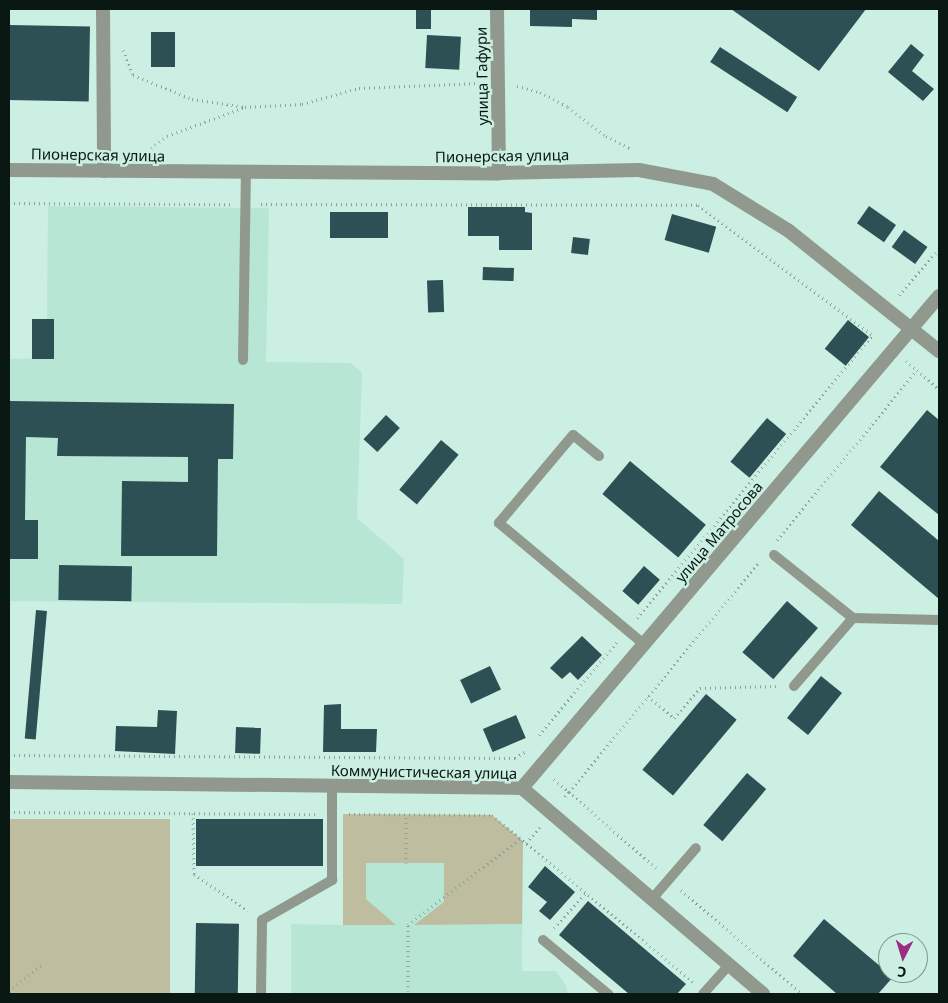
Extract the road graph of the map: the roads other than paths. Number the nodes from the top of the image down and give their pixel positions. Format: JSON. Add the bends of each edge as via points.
{"nodes":[{"id":1,"x":103,"y":9,"type":"edge"},
{"id":2,"x":497,"y":9,"type":"edge"},
{"id":3,"x":9,"y":170,"type":"edge"},
{"id":4,"x":104,"y":171,"type":"junction"},
{"id":5,"x":246,"y":172,"type":"junction"},
{"id":6,"x":499,"y":173,"type":"junction"},
{"id":7,"x":939,"y":296,"type":"edge"},
{"id":8,"x":912,"y":328,"type":"junction"},
{"id":9,"x":939,"y":351,"type":"edge"},
{"id":10,"x":243,"y":360,"type":"dead end"},
{"id":11,"x":599,"y":456,"type":"dead end"},
{"id":12,"x":774,"y":550,"type":"road end"},
{"id":13,"x":853,"y":618,"type":"junction"},
{"id":14,"x":939,"y":620,"type":"edge"},
{"id":15,"x":644,"y":645,"type":"junction"},
{"id":16,"x":794,"y":686,"type":"road end"},
{"id":17,"x":9,"y":782,"type":"edge"},
{"id":18,"x":332,"y":786,"type":"junction"},
{"id":19,"x":522,"y":788,"type":"junction"},
{"id":20,"x":696,"y":848,"type":"dead end"},
{"id":21,"x":652,"y":899,"type":"junction"},
{"id":22,"x":543,"y":940,"type":"road end"},
{"id":23,"x":729,"y":965,"type":"junction"},
{"id":24,"x":704,"y":993,"type":"edge"},
{"id":25,"x":261,"y":994,"type":"edge"},
{"id":26,"x":608,"y":994,"type":"edge"},
{"id":27,"x":763,"y":994,"type":"edge"}],
"edges":[{"from":1,"to":4,"type":"street"},
{"from":2,"to":6,"type":"street","name":"улица Гафури"},
{"from":3,"to":4,"type":"street","name":"Пионерская улица"},
{"from":4,"to":5,"type":"street","name":"Пионерская улица"},
{"from":5,"to":6,"type":"street","name":"Пионерская улица"},
{"from":5,"to":10,"type":"lane"},
{"from":6,"to":8,"type":"street","name":"Пионерская улица","via":[[639,170],[713,184],[789,230]]},
{"from":7,"to":8,"type":"street","name":"улица Матросова"},
{"from":8,"to":9,"type":"street","name":"Пионерская улица"},
{"from":8,"to":15,"type":"street","name":"улица Матросова"},
{"from":11,"to":15,"type":"lane","via":[[572,435],[499,523]]},
{"from":12,"to":13,"type":"lane"},
{"from":13,"to":14,"type":"lane"},
{"from":13,"to":16,"type":"lane"},
{"from":15,"to":19,"type":"street","name":"улица Матросова"},
{"from":17,"to":18,"type":"street","name":"Коммунистическая улица"},
{"from":18,"to":19,"type":"street","name":"Коммунистическая улица"},
{"from":18,"to":25,"type":"lane","via":[[332,880],[262,920]]},
{"from":19,"to":21,"type":"street","name":"Коммунистическая улица"},
{"from":20,"to":21,"type":"lane"},
{"from":21,"to":23,"type":"street","name":"Коммунистическая улица"},
{"from":22,"to":26,"type":"lane"},
{"from":23,"to":24,"type":"lane"},
{"from":23,"to":27,"type":"street","name":"Коммунистическая улица"}]}
